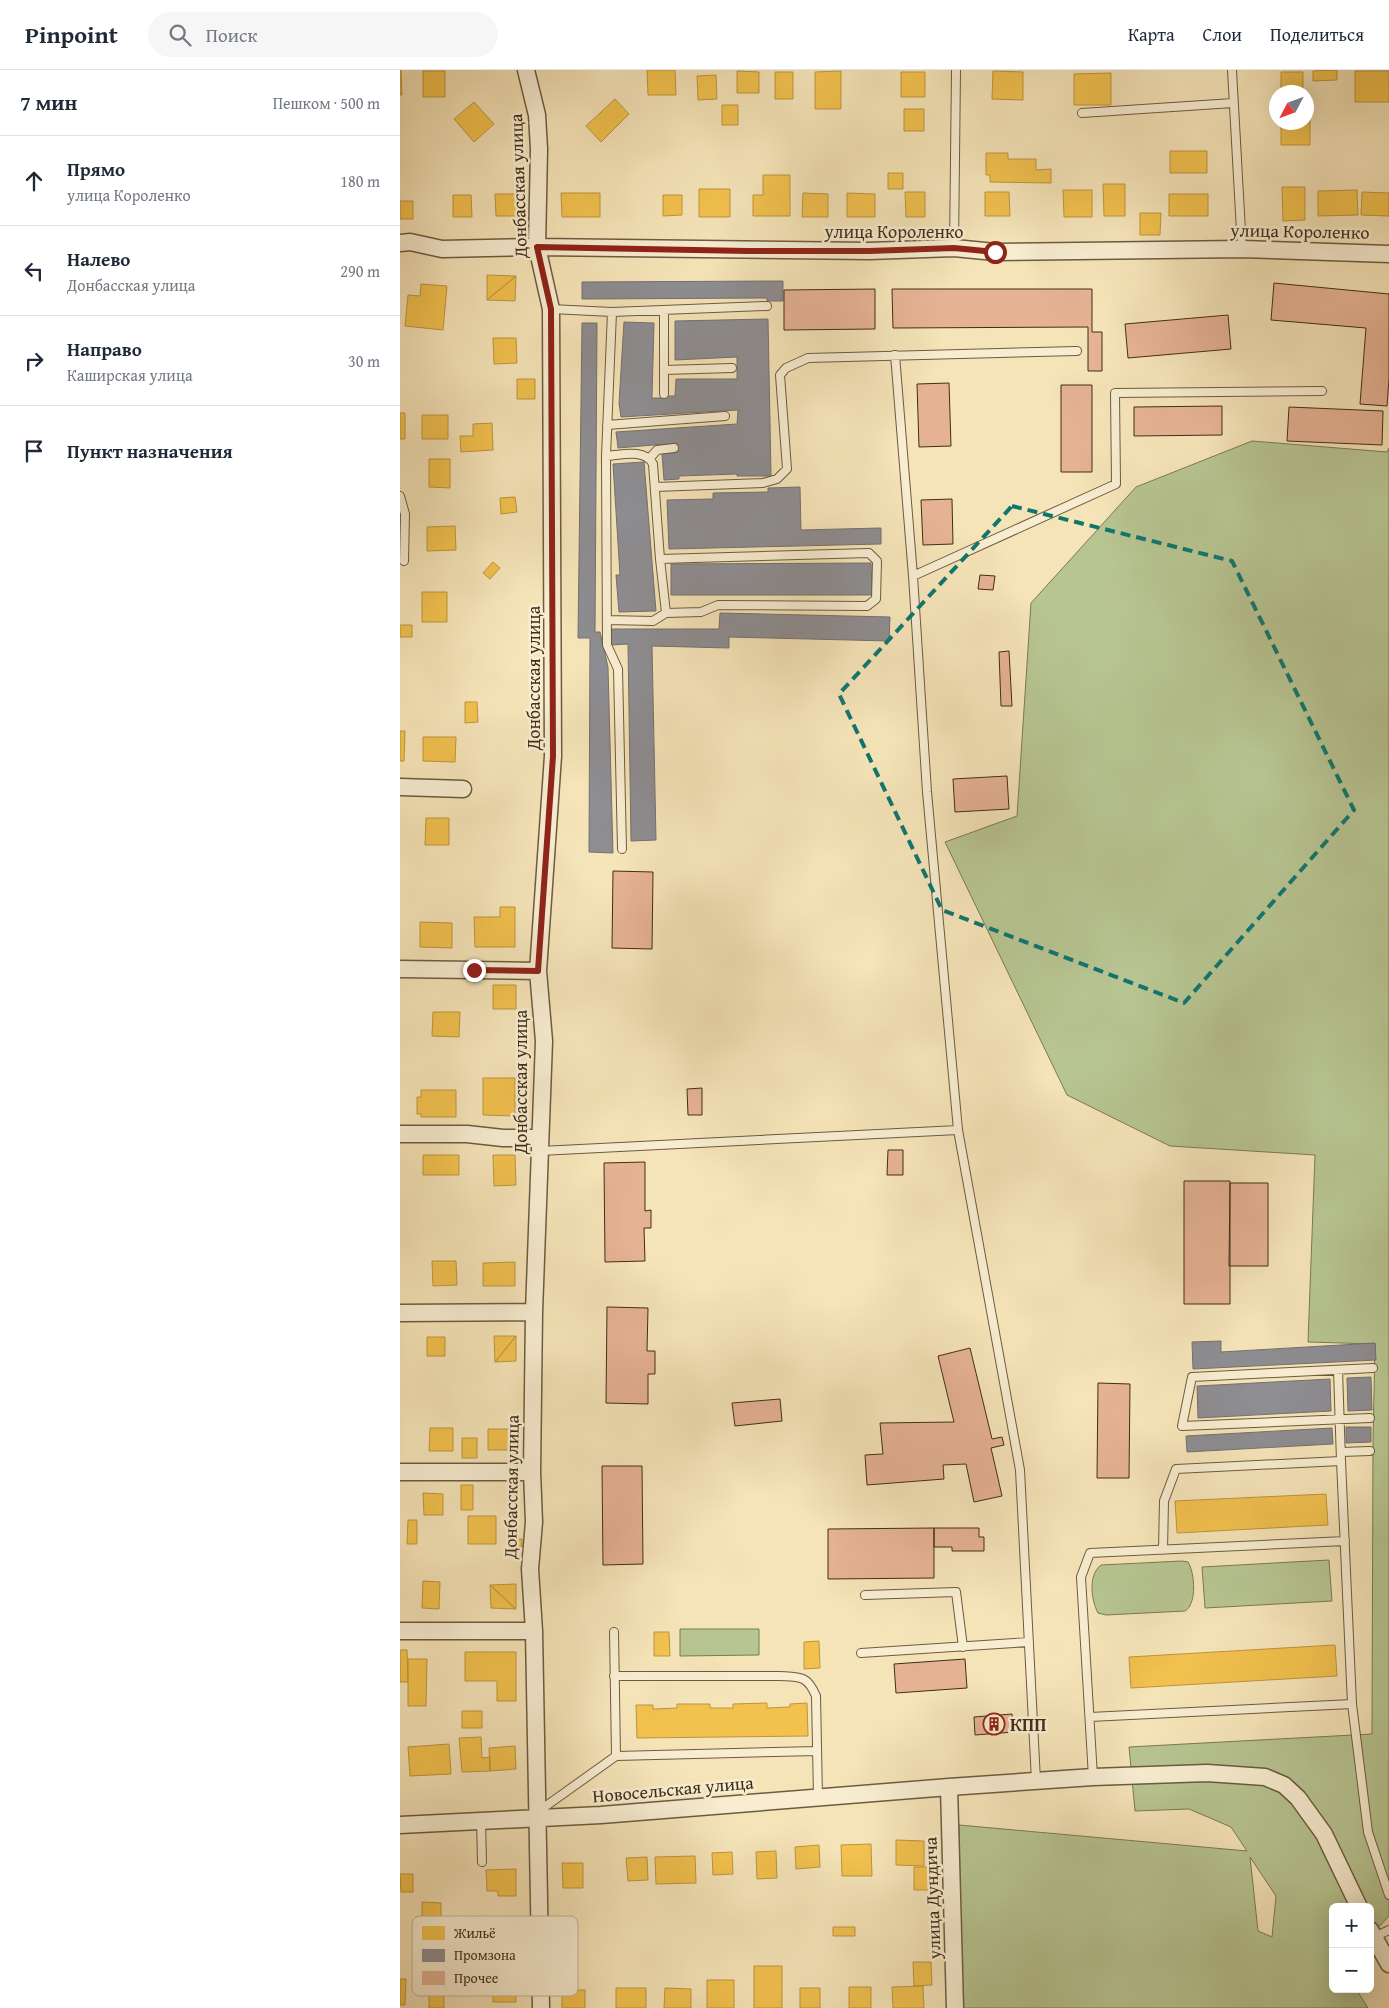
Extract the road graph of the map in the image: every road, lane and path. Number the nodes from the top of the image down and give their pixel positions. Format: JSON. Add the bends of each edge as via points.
{"nodes":[{"id":1,"x":526,"y":70,"type":"edge"},
{"id":2,"x":956,"y":70,"type":"edge"},
{"id":3,"x":1232,"y":70,"type":"edge"},
{"id":4,"x":1233,"y":102,"type":"junction"},
{"id":5,"x":1082,"y":113,"type":"dead end"},
{"id":6,"x":400,"y":243,"type":"edge"},
{"id":7,"x":537,"y":247,"type":"junction"},
{"id":8,"x":954,"y":248,"type":"junction"},
{"id":9,"x":1242,"y":249,"type":"junction"},
{"id":10,"x":1389,"y":254,"type":"edge"},
{"id":11,"x":767,"y":306,"type":"dead end"},
{"id":12,"x":551,"y":309,"type":"junction"},
{"id":13,"x":664,"y":311,"type":"junction"},
{"id":14,"x":612,"y":312,"type":"junction"},
{"id":15,"x":1077,"y":351,"type":"dead end"},
{"id":16,"x":895,"y":355,"type":"junction"},
{"id":17,"x":732,"y":368,"type":"dead end"},
{"id":18,"x":664,"y":370,"type":"junction"},
{"id":19,"x":1322,"y":391,"type":"dead end"},
{"id":20,"x":664,"y":394,"type":"dead end"},
{"id":21,"x":725,"y":416,"type":"dead end"},
{"id":22,"x":607,"y":425,"type":"junction"},
{"id":23,"x":674,"y":448,"type":"dead end"},
{"id":24,"x":606,"y":456,"type":"junction"},
{"id":25,"x":650,"y":458,"type":"junction"},
{"id":26,"x":655,"y":487,"type":"junction"},
{"id":27,"x":400,"y":496,"type":"edge"},
{"id":28,"x":660,"y":559,"type":"junction"},
{"id":29,"x":404,"y":561,"type":"dead end"},
{"id":30,"x":913,"y":576,"type":"junction"},
{"id":31,"x":666,"y":613,"type":"junction"},
{"id":32,"x":607,"y":620,"type":"junction"},
{"id":33,"x":400,"y":787,"type":"edge"},
{"id":34,"x":463,"y":789,"type":"dead end"},
{"id":35,"x":622,"y":850,"type":"dead end"},
{"id":36,"x":400,"y":969,"type":"edge"},
{"id":37,"x":538,"y":971,"type":"junction"},
{"id":38,"x":958,"y":1130,"type":"junction"},
{"id":39,"x":400,"y":1134,"type":"edge"},
{"id":40,"x":539,"y":1144,"type":"junction"},
{"id":41,"x":534,"y":1312,"type":"junction"},
{"id":42,"x":400,"y":1313,"type":"edge"},
{"id":43,"x":1373,"y":1368,"type":"dead end"},
{"id":44,"x":1338,"y":1370,"type":"junction"},
{"id":45,"x":1370,"y":1418,"type":"dead end"},
{"id":46,"x":1339,"y":1419,"type":"junction"},
{"id":47,"x":1370,"y":1451,"type":"dead end"},
{"id":48,"x":1341,"y":1456,"type":"junction"},
{"id":49,"x":400,"y":1472,"type":"edge"},
{"id":50,"x":532,"y":1472,"type":"junction"},
{"id":51,"x":1345,"y":1541,"type":"junction"},
{"id":52,"x":1163,"y":1550,"type":"junction"},
{"id":53,"x":865,"y":1595,"type":"dead end"},
{"id":54,"x":400,"y":1631,"type":"edge"},
{"id":55,"x":534,"y":1631,"type":"junction"},
{"id":56,"x":614,"y":1632,"type":"dead end"},
{"id":57,"x":1029,"y":1642,"type":"junction"},
{"id":58,"x":963,"y":1647,"type":"junction"},
{"id":59,"x":861,"y":1653,"type":"dead end"},
{"id":60,"x":614,"y":1676,"type":"junction"},
{"id":61,"x":1352,"y":1704,"type":"junction"},
{"id":62,"x":1090,"y":1717,"type":"junction"},
{"id":63,"x":816,"y":1751,"type":"junction"},
{"id":64,"x":616,"y":1756,"type":"junction"},
{"id":65,"x":1093,"y":1777,"type":"junction"},
{"id":66,"x":1036,"y":1781,"type":"junction"},
{"id":67,"x":949,"y":1786,"type":"junction"},
{"id":68,"x":818,"y":1797,"type":"junction"},
{"id":69,"x":538,"y":1815,"type":"junction"},
{"id":70,"x":481,"y":1820,"type":"junction"},
{"id":71,"x":400,"y":1825,"type":"edge"},
{"id":72,"x":482,"y":1862,"type":"dead end"},
{"id":73,"x":1389,"y":1895,"type":"edge"},
{"id":74,"x":1357,"y":1903,"type":"edge"},
{"id":75,"x":539,"y":1916,"type":"edge"},
{"id":76,"x":1389,"y":1930,"type":"edge"},
{"id":77,"x":1374,"y":1934,"type":"edge"},
{"id":78,"x":1374,"y":1938,"type":"edge"},
{"id":79,"x":1389,"y":1964,"type":"edge"},
{"id":80,"x":955,"y":2008,"type":"edge"}],
"edges":[{"from":1,"to":7,"type":"street","name":"Донбасская улица","via":[[537,115]]},
{"from":2,"to":8,"type":"lane"},
{"from":3,"to":4,"type":"lane"},
{"from":4,"to":5,"type":"lane"},
{"from":4,"to":9,"type":"lane"},
{"from":6,"to":7,"type":"street","name":"улица Короленко","via":[[442,249]]},
{"from":7,"to":8,"type":"street","name":"улица Короленко","via":[[775,251]]},
{"from":7,"to":12,"type":"street","name":"Донбасская улица"},
{"from":8,"to":9,"type":"street","name":"улица Короленко","via":[[995,252]]},
{"from":9,"to":10,"type":"street","name":"улица Короленко"},
{"from":11,"to":13,"type":"lane"},
{"from":12,"to":14,"type":"lane"},
{"from":12,"to":37,"type":"street","name":"Донбасская улица","via":[[553,756]]},
{"from":13,"to":14,"type":"lane"},
{"from":13,"to":18,"type":"lane"},
{"from":14,"to":22,"type":"lane"},
{"from":15,"to":16,"type":"lane"},
{"from":16,"to":26,"type":"lane","via":[[808,358],[786,368],[780,375],[787,469],[778,479],[762,483]]},
{"from":16,"to":30,"type":"lane"},
{"from":17,"to":18,"type":"lane"},
{"from":18,"to":20,"type":"lane"},
{"from":19,"to":30,"type":"lane","via":[[1116,393],[1116,484]]},
{"from":21,"to":22,"type":"lane"},
{"from":22,"to":24,"type":"lane"},
{"from":23,"to":25,"type":"lane","via":[[658,450]]},
{"from":24,"to":25,"type":"lane","via":[[643,454]]},
{"from":24,"to":32,"type":"lane"},
{"from":25,"to":26,"type":"lane"},
{"from":26,"to":28,"type":"lane"},
{"from":27,"to":29,"type":"lane","via":[[405,514]]},
{"from":28,"to":31,"type":"lane"},
{"from":28,"to":31,"type":"lane","via":[[869,553],[877,562],[876,600],[867,606],[718,605],[701,612]]},
{"from":30,"to":38,"type":"lane","via":[[927,792]]},
{"from":31,"to":32,"type":"lane","via":[[653,621]]},
{"from":32,"to":35,"type":"lane","via":[[607,645],[618,668]]},
{"from":33,"to":34,"type":"street"},
{"from":36,"to":37,"type":"street"},
{"from":37,"to":40,"type":"street","name":"Донбасская улица","via":[[544,1041]]},
{"from":38,"to":40,"type":"lane"},
{"from":38,"to":57,"type":"lane","via":[[1020,1470]]},
{"from":39,"to":40,"type":"street","via":[[467,1134]]},
{"from":40,"to":41,"type":"street","name":"Донбасская улица"},
{"from":41,"to":42,"type":"street"},
{"from":41,"to":50,"type":"street","name":"Донбасская улица"},
{"from":43,"to":44,"type":"lane"},
{"from":44,"to":46,"type":"lane"},
{"from":44,"to":46,"type":"lane","via":[[1192,1377],[1182,1426]]},
{"from":45,"to":46,"type":"lane"},
{"from":46,"to":48,"type":"lane"},
{"from":47,"to":48,"type":"lane"},
{"from":48,"to":51,"type":"lane"},
{"from":48,"to":52,"type":"lane","via":[[1176,1469],[1164,1501]]},
{"from":49,"to":50,"type":"street"},
{"from":50,"to":55,"type":"street","name":"Донбасская улица","via":[[534,1522],[530,1569]]},
{"from":51,"to":52,"type":"lane"},
{"from":51,"to":61,"type":"lane"},
{"from":52,"to":62,"type":"lane","via":[[1090,1553],[1081,1577]]},
{"from":53,"to":58,"type":"lane","via":[[956,1592]]},
{"from":54,"to":55,"type":"street"},
{"from":55,"to":69,"type":"street","name":"Донбасская улица"},
{"from":56,"to":60,"type":"lane"},
{"from":57,"to":58,"type":"lane"},
{"from":57,"to":66,"type":"lane"},
{"from":58,"to":59,"type":"lane"},
{"from":60,"to":63,"type":"lane","via":[[800,1677],[811,1684],[816,1696]]},
{"from":60,"to":64,"type":"lane"},
{"from":61,"to":62,"type":"lane"},
{"from":61,"to":73,"type":"lane","via":[[1368,1832]]},
{"from":62,"to":65,"type":"lane"},
{"from":63,"to":64,"type":"lane"},
{"from":63,"to":68,"type":"lane"},
{"from":64,"to":69,"type":"lane"},
{"from":65,"to":66,"type":"street","name":"Новосельская улица"},
{"from":65,"to":74,"type":"street","name":"Новосельская улица","via":[[1207,1772],[1266,1777],[1284,1785],[1298,1798],[1324,1834]]},
{"from":66,"to":67,"type":"street","name":"Новосельская улица"},
{"from":67,"to":68,"type":"street","name":"Новосельская улица"},
{"from":67,"to":80,"type":"street","name":"улица Дундича"},
{"from":68,"to":69,"type":"street","name":"Новосельская улица","via":[[601,1815]]},
{"from":69,"to":70,"type":"street","name":"Новосельская улица"},
{"from":69,"to":75,"type":"street","name":"Донбасская улица"},
{"from":70,"to":71,"type":"street","name":"Новосельская улица"},
{"from":70,"to":72,"type":"lane"},
{"from":76,"to":77,"type":"lane"},
{"from":78,"to":79,"type":"street"}]}
